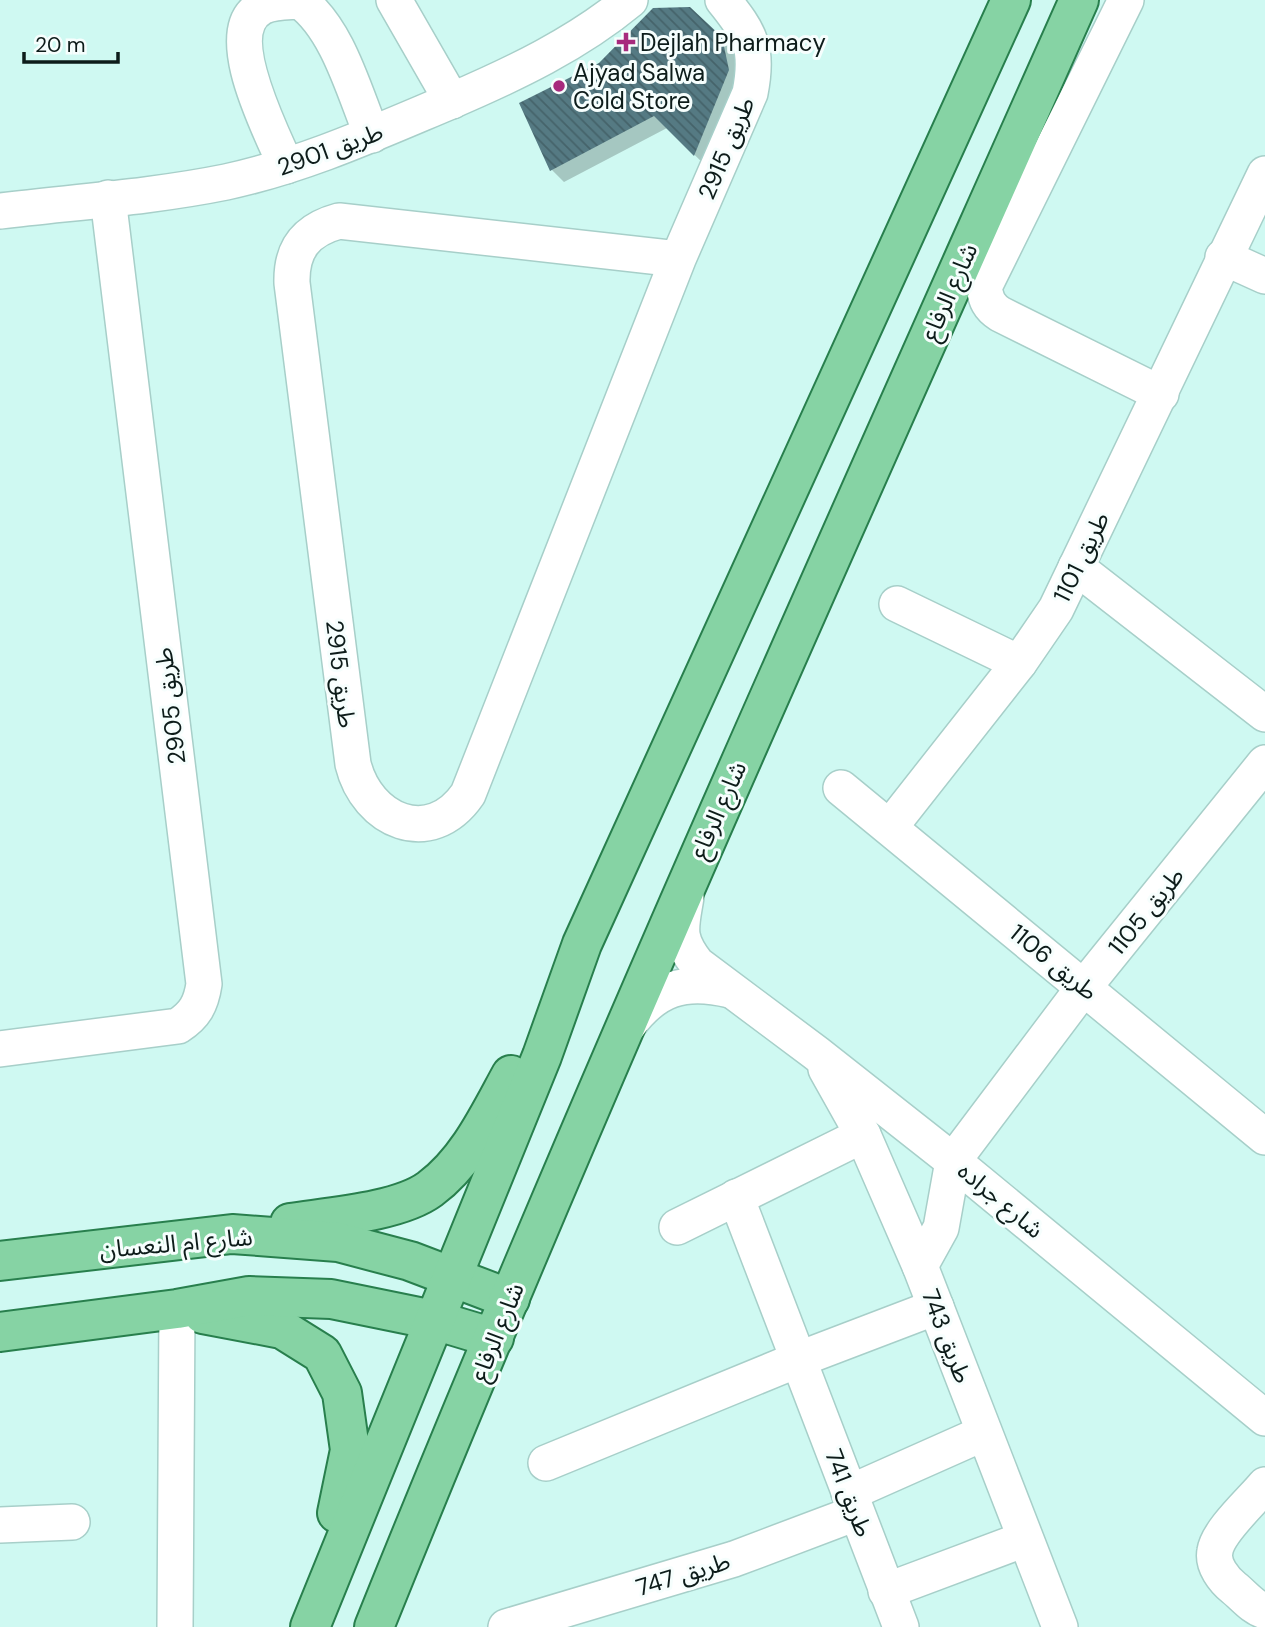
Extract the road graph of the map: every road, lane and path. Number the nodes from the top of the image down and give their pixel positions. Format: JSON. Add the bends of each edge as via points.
{"nodes":[{"id":1,"x":394,"y":0,"type":"edge"},
{"id":2,"x":630,"y":0,"type":"edge"},
{"id":3,"x":723,"y":0,"type":"edge"},
{"id":4,"x":1011,"y":0,"type":"edge"},
{"id":5,"x":1079,"y":0,"type":"edge"},
{"id":6,"x":1126,"y":0,"type":"edge"},
{"id":7,"x":452,"y":101,"type":"junction"},
{"id":8,"x":372,"y":135,"type":"junction"},
{"id":9,"x":286,"y":166,"type":"junction"},
{"id":10,"x":1265,"y":174,"type":"edge"},
{"id":11,"x":108,"y":198,"type":"junction"},
{"id":12,"x":0,"y":211,"type":"edge"},
{"id":13,"x":1223,"y":257,"type":"junction"},
{"id":14,"x":678,"y":259,"type":"junction"},
{"id":15,"x":1265,"y":276,"type":"edge"},
{"id":16,"x":1161,"y":394,"type":"junction"},
{"id":17,"x":1076,"y":568,"type":"junction"},
{"id":18,"x":897,"y":604,"type":"dead end"},
{"id":19,"x":1019,"y":663,"type":"junction"},
{"id":20,"x":1265,"y":714,"type":"edge"},
{"id":21,"x":1260,"y":779,"type":"edge"},
{"id":22,"x":841,"y":788,"type":"dead end"},
{"id":23,"x":890,"y":828,"type":"junction"},
{"id":24,"x":688,"y":879,"type":"junction"},
{"id":25,"x":582,"y":944,"type":"junction"},
{"id":26,"x":1084,"y":987,"type":"junction"},
{"id":27,"x":730,"y":990,"type":"junction"},
{"id":28,"x":620,"y":1036,"type":"junction"},
{"id":29,"x":0,"y":1049,"type":"edge"},
{"id":30,"x":816,"y":1052,"type":"junction"},
{"id":31,"x":863,"y":1135,"type":"junction"},
{"id":32,"x":1265,"y":1137,"type":"edge"},
{"id":33,"x":953,"y":1161,"type":"junction"},
{"id":34,"x":736,"y":1197,"type":"junction"},
{"id":35,"x":677,"y":1227,"type":"dead end"},
{"id":36,"x":232,"y":1234,"type":"junction"},
{"id":37,"x":0,"y":1261,"type":"edge"},
{"id":38,"x":920,"y":1266,"type":"junction"},
{"id":39,"x":453,"y":1276,"type":"junction"},
{"id":40,"x":510,"y":1299,"type":"junction"},
{"id":41,"x":936,"y":1307,"type":"junction"},
{"id":42,"x":177,"y":1309,"type":"junction"},
{"id":43,"x":434,"y":1320,"type":"junction"},
{"id":44,"x":0,"y":1332,"type":"edge"},
{"id":45,"x":494,"y":1338,"type":"junction"},
{"id":46,"x":797,"y":1360,"type":"junction"},
{"id":47,"x":1265,"y":1418,"type":"edge"},
{"id":48,"x":984,"y":1433,"type":"junction"},
{"id":49,"x":546,"y":1463,"type":"dead end"},
{"id":50,"x":1265,"y":1485,"type":"edge"},
{"id":51,"x":853,"y":1503,"type":"junction"},
{"id":52,"x":72,"y":1522,"type":"dead end"},
{"id":53,"x":0,"y":1525,"type":"edge"},
{"id":54,"x":1025,"y":1539,"type":"junction"},
{"id":55,"x":887,"y":1591,"type":"junction"},
{"id":56,"x":1265,"y":1611,"type":"edge"},
{"id":57,"x":313,"y":1618,"type":"edge"},
{"id":58,"x":175,"y":1627,"type":"edge"},
{"id":59,"x":374,"y":1627,"type":"edge"},
{"id":60,"x":506,"y":1627,"type":"edge"},
{"id":61,"x":901,"y":1627,"type":"edge"},
{"id":62,"x":1060,"y":1627,"type":"edge"}],
"edges":[{"from":1,"to":7,"type":"street"},
{"from":2,"to":7,"type":"street","name":"طريق 2901","via":[[541,59]]},
{"from":3,"to":14,"type":"street","name":"طريق 2915","via":[[751,43],[753,78],[745,107]]},
{"from":4,"to":25,"type":"main road"},
{"from":5,"to":24,"type":"main road","name":"شارع الرفاع"},
{"from":6,"to":16,"type":"street","via":[[984,287],[991,308],[1000,314]]},
{"from":7,"to":8,"type":"street","name":"طريق 2901"},
{"from":8,"to":9,"type":"street","name":"طريق 2901"},
{"from":8,"to":9,"type":"street","via":[[331,36],[313,11],[300,1],[261,7],[246,23],[243,45],[253,88]]},
{"from":9,"to":11,"type":"street","name":"طريق 2901","via":[[168,192]]},
{"from":10,"to":13,"type":"street","name":"طريق 1101"},
{"from":11,"to":12,"type":"street","name":"طريق 2901"},
{"from":11,"to":29,"type":"street","name":"طريق 2905","via":[[204,984],[196,1011],[188,1020],[166,1029]]},
{"from":13,"to":15,"type":"street"},
{"from":13,"to":16,"type":"street","name":"طريق 1101"},
{"from":14,"to":14,"type":"street","name":"طريق 2915","via":[[468,794],[452,812],[429,823],[417,824],[384,813],[362,790],[353,764],[292,283],[295,255],[313,232],[339,221]]},
{"from":16,"to":17,"type":"street","name":"طريق 1101"},
{"from":17,"to":19,"type":"street","name":"طريق 1101","via":[[1056,609]]},
{"from":17,"to":20,"type":"street"},
{"from":18,"to":19,"type":"street"},
{"from":19,"to":23,"type":"street","name":"طريق 1101"},
{"from":21,"to":26,"type":"street","name":"طريق 1105"},
{"from":22,"to":23,"type":"street","name":"طريق 1106"},
{"from":23,"to":26,"type":"street","name":"طريق 1106"},
{"from":24,"to":27,"type":"street","name":"شارع جراده","via":[[683,947],[696,964]]},
{"from":24,"to":28,"type":"main road","name":"شارع الرفاع"},
{"from":25,"to":36,"type":"main road","via":[[492,1112],[458,1164],[429,1190],[394,1205]]},
{"from":25,"to":39,"type":"main road"},
{"from":26,"to":32,"type":"street","name":"طريق 1106"},
{"from":26,"to":33,"type":"street","name":"طريق 1105"},
{"from":27,"to":28,"type":"street","name":"شارع جراده","via":[[705,984],[662,993],[639,1011]]},
{"from":27,"to":30,"type":"street","name":"شارع جراده"},
{"from":28,"to":40,"type":"main road","name":"شارع الرفاع"},
{"from":30,"to":31,"type":"street","name":"طريق 743"},
{"from":30,"to":33,"type":"street","name":"شارع جراده"},
{"from":31,"to":34,"type":"street"},
{"from":31,"to":38,"type":"street","name":"طريق 743"},
{"from":33,"to":38,"type":"street","via":[[941,1227]]},
{"from":33,"to":47,"type":"street","name":"شارع جراده"},
{"from":34,"to":35,"type":"street"},
{"from":34,"to":46,"type":"street","name":"طريق 741"},
{"from":36,"to":37,"type":"main road","name":"شارع ام النعسان"},
{"from":36,"to":39,"type":"main road","name":"شارع ام النعسان","via":[[338,1242]]},
{"from":38,"to":41,"type":"street","name":"طريق 743"},
{"from":39,"to":40,"type":"main road","name":"شارع ام النعسان"},
{"from":39,"to":43,"type":"main road"},
{"from":40,"to":45,"type":"main road","name":"شارع الرفاع"},
{"from":41,"to":46,"type":"street"},
{"from":41,"to":48,"type":"street","name":"طريق 743"},
{"from":42,"to":43,"type":"main road","via":[[249,1296],[286,1297],[331,1299]]},
{"from":42,"to":44,"type":"main road"},
{"from":42,"to":57,"type":"main road","via":[[282,1329],[322,1354],[342,1393],[350,1450]]},
{"from":42,"to":58,"type":"street"},
{"from":43,"to":45,"type":"main road"},
{"from":43,"to":57,"type":"main road"},
{"from":45,"to":59,"type":"main road","name":"شارع الرفاع"},
{"from":46,"to":49,"type":"street"},
{"from":46,"to":51,"type":"street","name":"طريق 741"},
{"from":48,"to":51,"type":"street","name":"طريق 747"},
{"from":48,"to":54,"type":"street","name":"طريق 743"},
{"from":50,"to":56,"type":"street","via":[[1214,1550],[1215,1563],[1226,1581]]},
{"from":51,"to":55,"type":"street","name":"طريق 741"},
{"from":51,"to":60,"type":"street","name":"طريق 747","via":[[734,1559]]},
{"from":52,"to":53,"type":"street"},
{"from":54,"to":55,"type":"street"},
{"from":54,"to":62,"type":"street","name":"طريق 743"},
{"from":55,"to":61,"type":"street","name":"طريق 741"}]}
